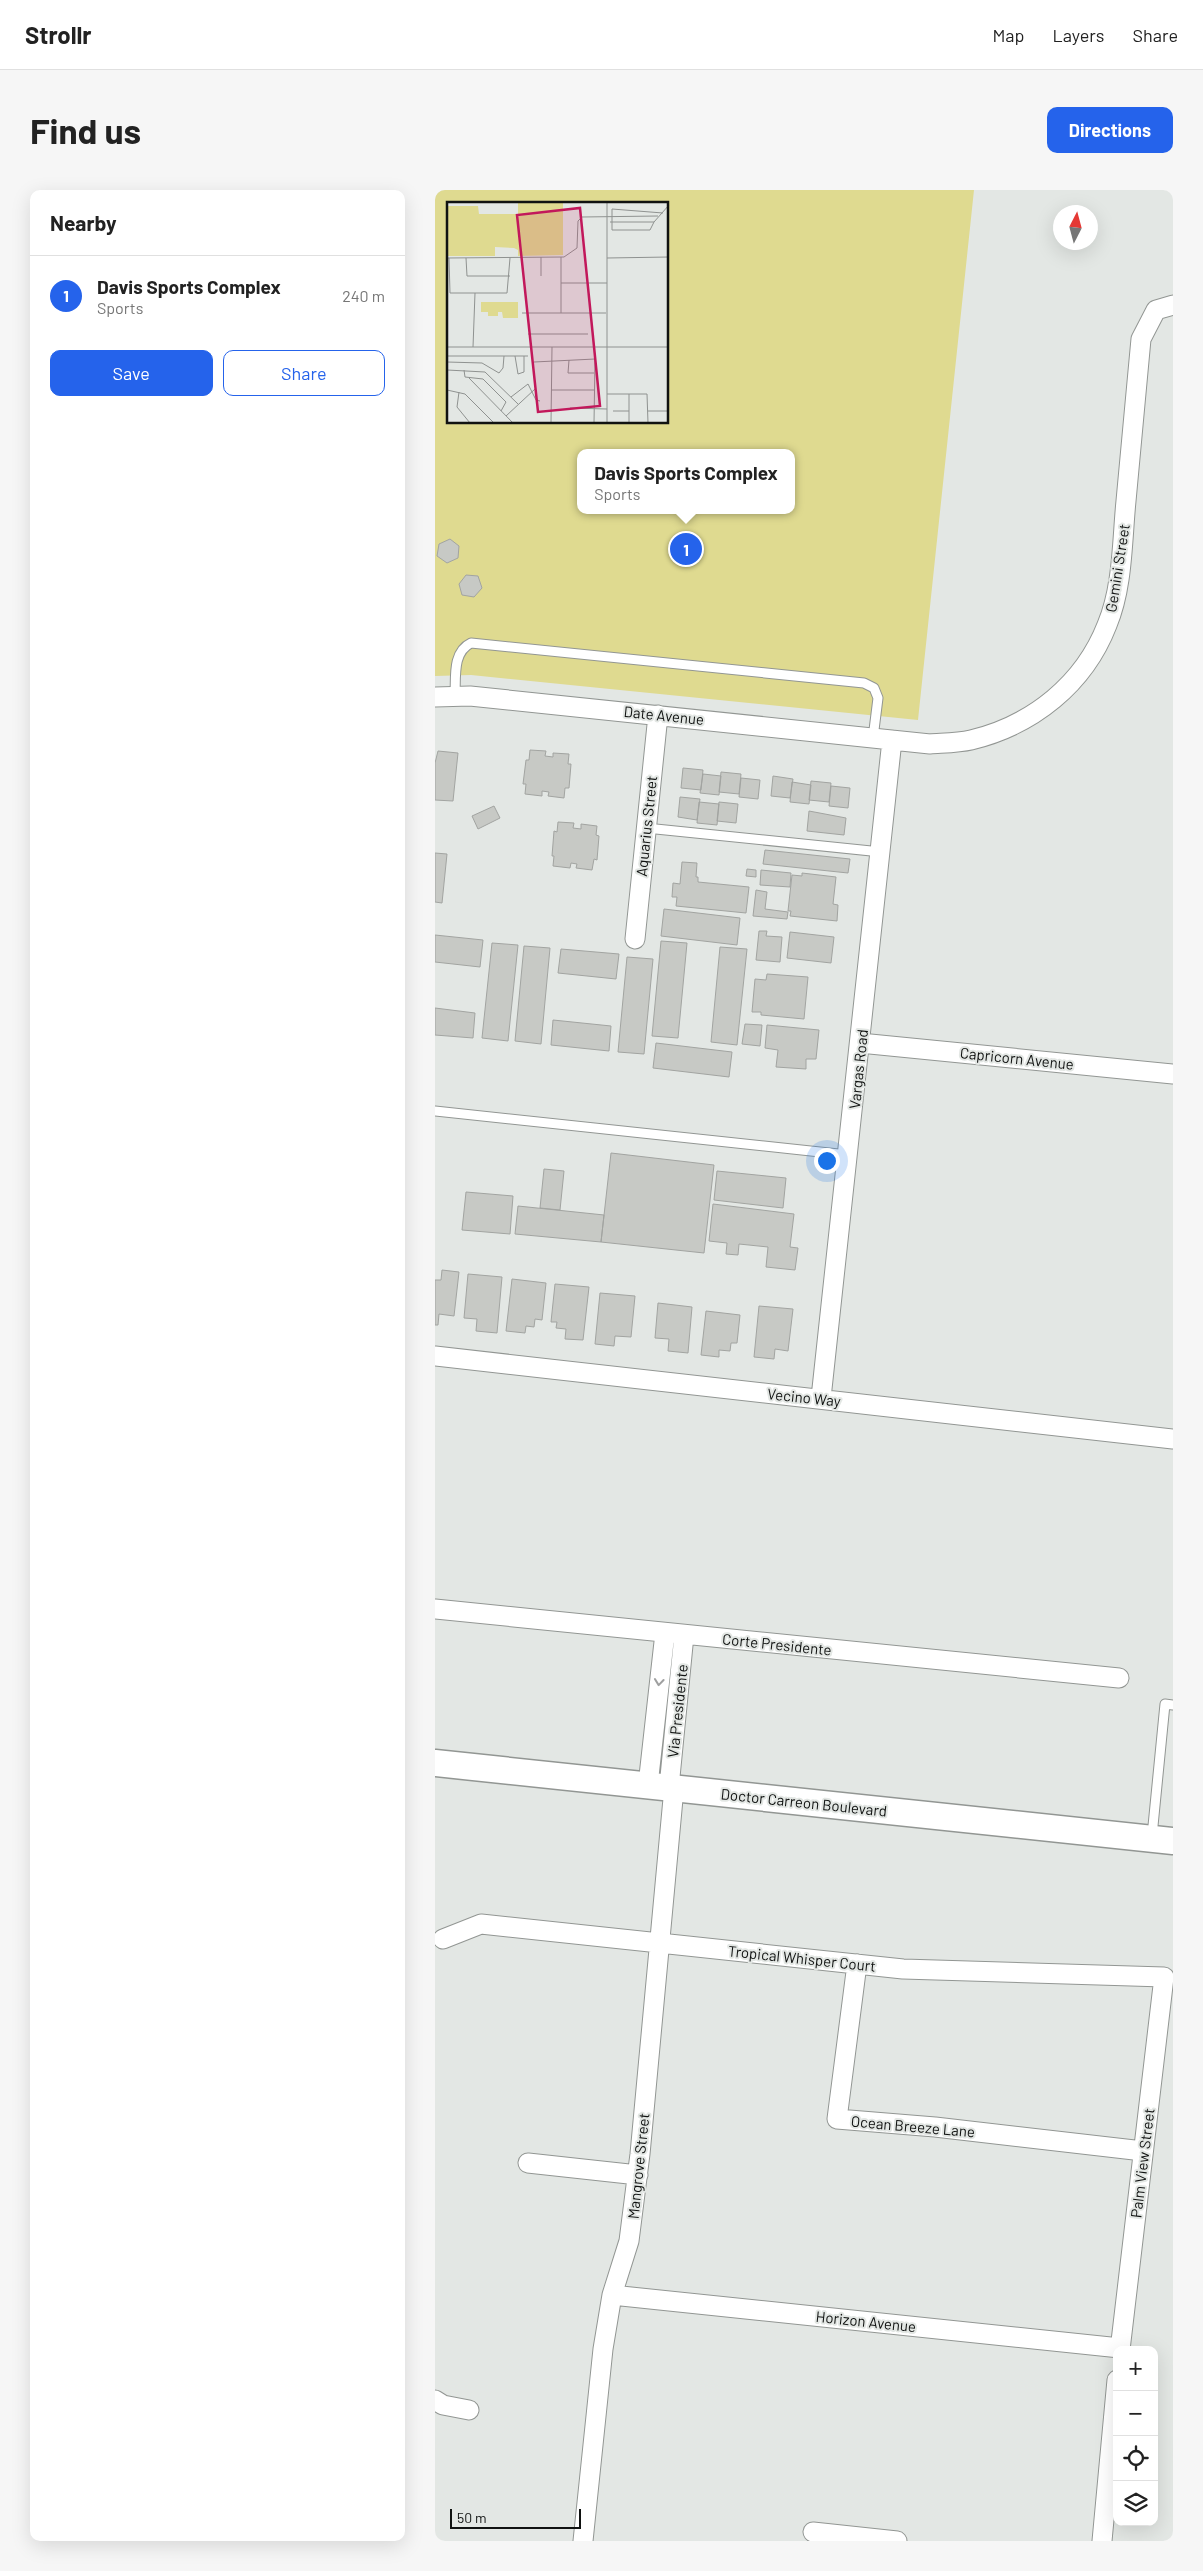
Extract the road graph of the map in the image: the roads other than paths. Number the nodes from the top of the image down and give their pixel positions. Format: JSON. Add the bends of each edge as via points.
{"nodes":[{"id":1,"x":1165,"y":307,"type":"edge"},
{"id":2,"x":455,"y":696,"type":"junction"},
{"id":3,"x":435,"y":697,"type":"edge"},
{"id":4,"x":658,"y":714,"type":"junction"},
{"id":5,"x":873,"y":738,"type":"junction"},
{"id":6,"x":892,"y":740,"type":"junction"},
{"id":7,"x":645,"y":828,"type":"junction"},
{"id":8,"x":881,"y":852,"type":"junction"},
{"id":9,"x":635,"y":938,"type":"dead end"},
{"id":10,"x":860,"y":1043,"type":"junction"},
{"id":11,"x":1173,"y":1074,"type":"edge"},
{"id":12,"x":435,"y":1110,"type":"edge"},
{"id":13,"x":849,"y":1155,"type":"junction"},
{"id":14,"x":435,"y":1356,"type":"edge"},
{"id":15,"x":821,"y":1398,"type":"junction"},
{"id":16,"x":1173,"y":1439,"type":"edge"},
{"id":17,"x":435,"y":1609,"type":"edge"},
{"id":18,"x":665,"y":1633,"type":"junction"},
{"id":19,"x":684,"y":1635,"type":"junction"},
{"id":20,"x":1119,"y":1678,"type":"dead end"},
{"id":21,"x":1173,"y":1705,"type":"edge"},
{"id":22,"x":435,"y":1763,"type":"edge"},
{"id":23,"x":663,"y":1787,"type":"junction"},
{"id":24,"x":1162,"y":1840,"type":"edge"},
{"id":25,"x":443,"y":1938,"type":"dead end"},
{"id":26,"x":659,"y":1943,"type":"junction"},
{"id":27,"x":857,"y":1964,"type":"junction"},
{"id":28,"x":1164,"y":1977,"type":"joint"},
{"id":29,"x":1143,"y":2151,"type":"junction"},
{"id":30,"x":528,"y":2163,"type":"dead end"},
{"id":31,"x":638,"y":2175,"type":"junction"},
{"id":32,"x":612,"y":2295,"type":"junction"},
{"id":33,"x":1120,"y":2346,"type":"edge"},
{"id":34,"x":1113,"y":2348,"type":"edge"},
{"id":35,"x":1116,"y":2391,"type":"edge"},
{"id":36,"x":435,"y":2400,"type":"edge"},
{"id":37,"x":469,"y":2410,"type":"dead end"},
{"id":38,"x":813,"y":2532,"type":"dead end"},
{"id":39,"x":583,"y":2541,"type":"edge"},
{"id":40,"x":897,"y":2541,"type":"edge"},
{"id":41,"x":1102,"y":2541,"type":"edge"}],
"edges":[{"from":1,"to":6,"type":"street","name":"Gemini Street","via":[[1141,339],[1117,583],[1108,624],[1092,654],[1057,696],[1031,717],[1007,728],[962,741],[930,744]]},
{"from":2,"to":3,"type":"street","name":"Date Avenue"},
{"from":2,"to":4,"type":"street","name":"Date Avenue"},
{"from":2,"to":5,"type":"lane","via":[[458,654],[471,643],[864,683],[874,688],[878,698]]},
{"from":4,"to":5,"type":"street","name":"Date Avenue"},
{"from":4,"to":7,"type":"street","name":"Aquarius Street"},
{"from":5,"to":6,"type":"street","name":"Date Avenue"},
{"from":6,"to":8,"type":"street","name":"Vargas Road"},
{"from":7,"to":8,"type":"lane"},
{"from":7,"to":9,"type":"street","name":"Aquarius Street"},
{"from":8,"to":10,"type":"street","name":"Vargas Road"},
{"from":10,"to":11,"type":"street","name":"Capricorn Avenue"},
{"from":10,"to":13,"type":"street","name":"Vargas Road"},
{"from":12,"to":13,"type":"lane"},
{"from":13,"to":15,"type":"street","name":"Vargas Road"},
{"from":14,"to":15,"type":"street","name":"Vecino Way"},
{"from":15,"to":16,"type":"street","name":"Vecino Way"},
{"from":17,"to":18,"type":"street","name":"Corte Presidente"},
{"from":18,"to":19,"type":"street","name":"Corte Presidente"},
{"from":18,"to":23,"type":"street","name":"Via Presidente","one_way":true},
{"from":19,"to":20,"type":"street","name":"Corte Presidente"},
{"from":19,"to":23,"type":"street","name":"Via Presidente"},
{"from":21,"to":24,"type":"lane","via":[[1165,1704]]},
{"from":22,"to":23,"type":"main road","name":"Doctor Carreon Boulevard"},
{"from":23,"to":24,"type":"main road","name":"Doctor Carreon Boulevard"},
{"from":23,"to":26,"type":"street","name":"Mangrove Street"},
{"from":25,"to":26,"type":"street","name":"Tropical Whisper Court","via":[[481,1924]]},
{"from":26,"to":27,"type":"street","name":"Tropical Whisper Court"},
{"from":26,"to":31,"type":"street","name":"Mangrove Street"},
{"from":27,"to":28,"type":"street","name":"Tropical Whisper Court","via":[[903,1969]]},
{"from":27,"to":29,"type":"street","name":"Ocean Breeze Lane","via":[[837,2118]]},
{"from":28,"to":29,"type":"street","name":"Palm View Street"},
{"from":29,"to":33,"type":"street","name":"Palm View Street"},
{"from":30,"to":31,"type":"street"},
{"from":31,"to":32,"type":"street","name":"Mangrove Street","via":[[629,2241]]},
{"from":32,"to":34,"type":"street","name":"Horizon Avenue"},
{"from":32,"to":39,"type":"street","name":"Mangrove Street","via":[[603,2349]]},
{"from":35,"to":41,"type":"street"},
{"from":36,"to":37,"type":"street","via":[[443,2405]]},
{"from":38,"to":40,"type":"street"}]}
